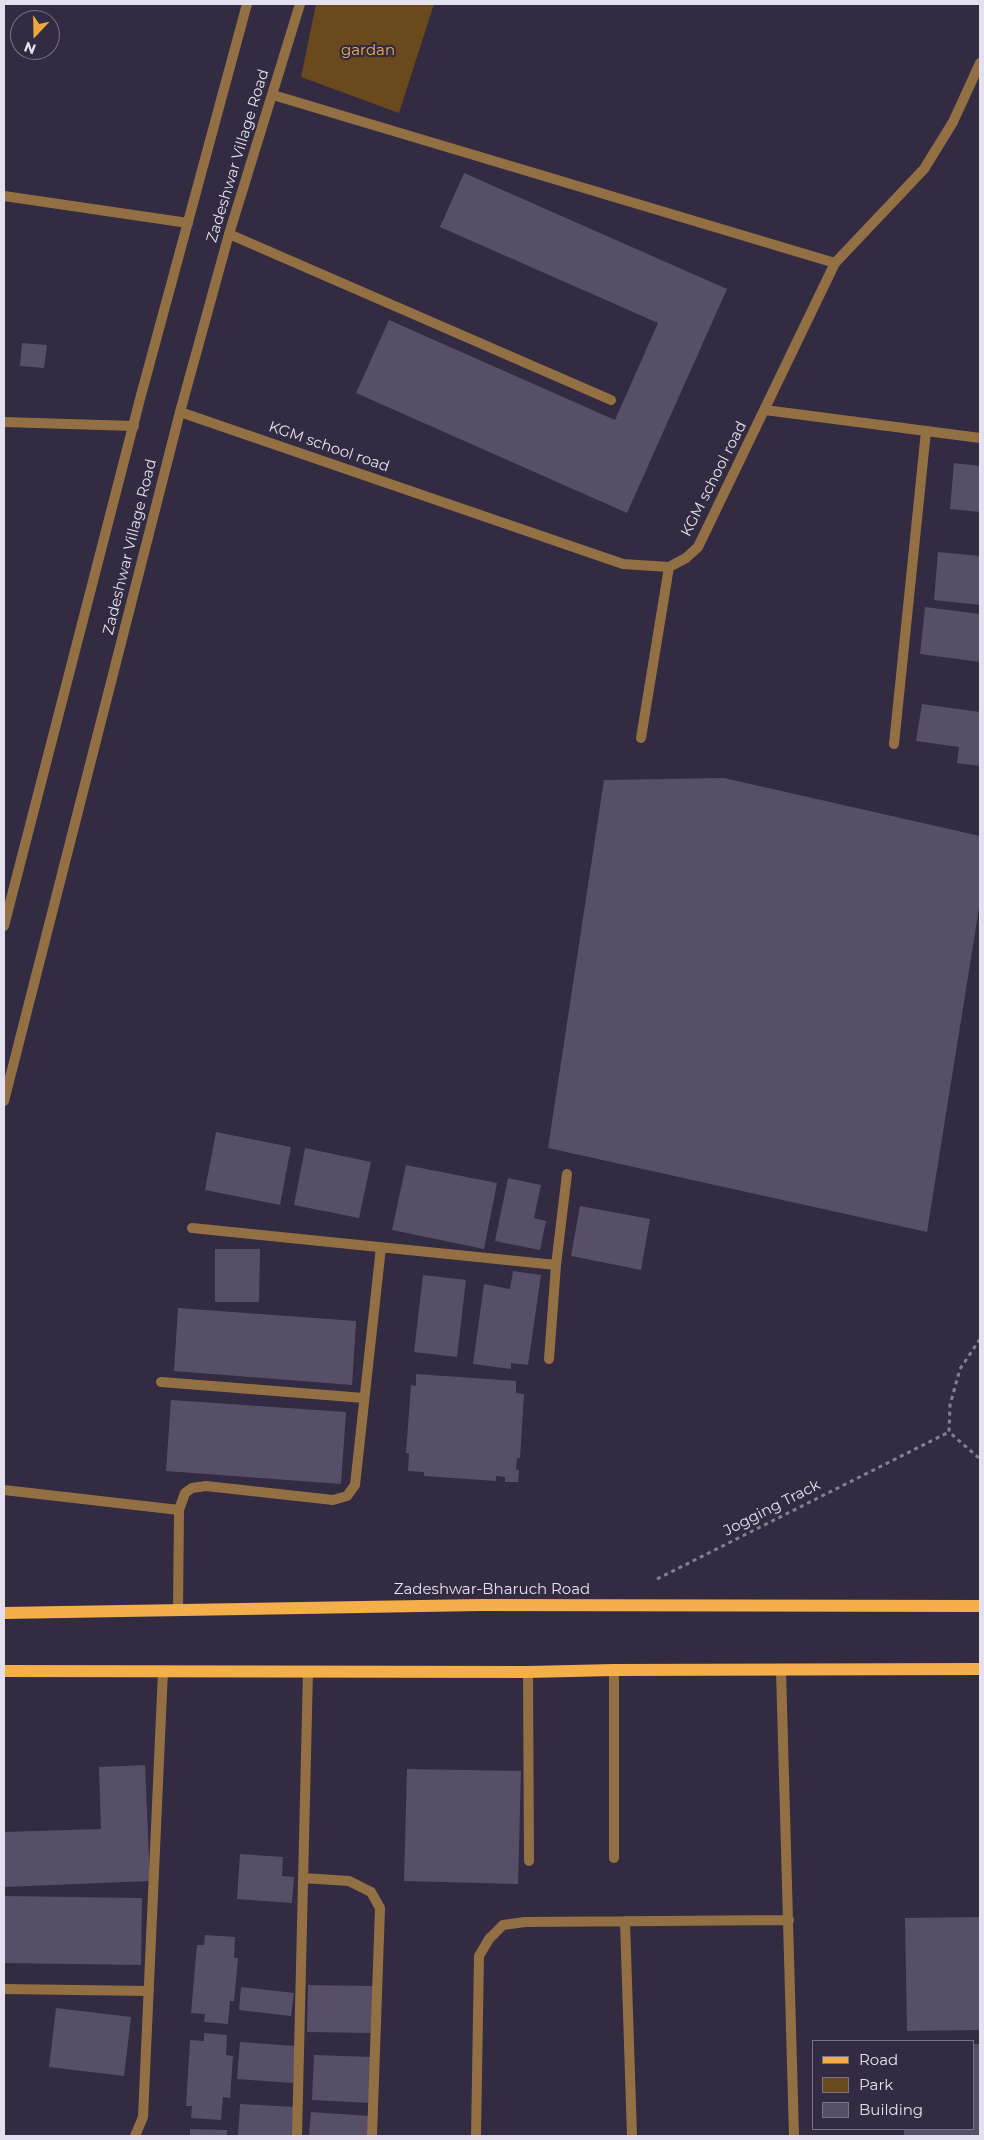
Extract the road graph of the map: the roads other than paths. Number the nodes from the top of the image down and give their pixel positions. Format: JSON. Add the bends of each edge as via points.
{"nodes":[{"id":1,"x":247,"y":4,"type":"edge"},
{"id":2,"x":300,"y":4,"type":"edge"},
{"id":3,"x":980,"y":63,"type":"edge"},
{"id":4,"x":273,"y":95,"type":"junction"},
{"id":5,"x":4,"y":196,"type":"edge"},
{"id":6,"x":188,"y":223,"type":"junction"},
{"id":7,"x":229,"y":234,"type":"junction"},
{"id":8,"x":835,"y":263,"type":"junction"},
{"id":9,"x":611,"y":400,"type":"dead end"},
{"id":10,"x":765,"y":410,"type":"junction"},
{"id":11,"x":180,"y":412,"type":"junction"},
{"id":12,"x":4,"y":422,"type":"edge"},
{"id":13,"x":134,"y":426,"type":"junction"},
{"id":14,"x":926,"y":431,"type":"junction"},
{"id":15,"x":980,"y":438,"type":"edge"},
{"id":16,"x":669,"y":567,"type":"junction"},
{"id":17,"x":641,"y":738,"type":"dead end"},
{"id":18,"x":894,"y":744,"type":"dead end"},
{"id":19,"x":7,"y":902,"type":"edge"},
{"id":20,"x":4,"y":926,"type":"edge"},
{"id":21,"x":4,"y":1101,"type":"edge"},
{"id":22,"x":566,"y":1174,"type":"dead end"},
{"id":23,"x":192,"y":1228,"type":"dead end"},
{"id":24,"x":380,"y":1247,"type":"junction"},
{"id":25,"x":556,"y":1265,"type":"junction"},
{"id":26,"x":549,"y":1360,"type":"dead end"},
{"id":27,"x":162,"y":1382,"type":"dead end"},
{"id":28,"x":364,"y":1398,"type":"junction"},
{"id":29,"x":4,"y":1490,"type":"edge"},
{"id":30,"x":179,"y":1510,"type":"junction"},
{"id":31,"x":980,"y":1606,"type":"edge"},
{"id":32,"x":178,"y":1610,"type":"junction"},
{"id":33,"x":4,"y":1613,"type":"edge"},
{"id":34,"x":980,"y":1669,"type":"edge"},
{"id":35,"x":614,"y":1670,"type":"junction"},
{"id":36,"x":781,"y":1670,"type":"junction"},
{"id":37,"x":4,"y":1671,"type":"edge"},
{"id":38,"x":163,"y":1671,"type":"junction"},
{"id":39,"x":308,"y":1671,"type":"junction"},
{"id":40,"x":528,"y":1672,"type":"junction"},
{"id":41,"x":614,"y":1858,"type":"dead end"},
{"id":42,"x":529,"y":1861,"type":"dead end"},
{"id":43,"x":303,"y":1878,"type":"junction"},
{"id":44,"x":789,"y":1920,"type":"junction"},
{"id":45,"x":625,"y":1921,"type":"junction"},
{"id":46,"x":4,"y":1989,"type":"edge"},
{"id":47,"x":149,"y":1991,"type":"junction"},
{"id":48,"x":135,"y":2136,"type":"edge"},
{"id":49,"x":297,"y":2136,"type":"edge"},
{"id":50,"x":372,"y":2136,"type":"edge"},
{"id":51,"x":476,"y":2136,"type":"edge"},
{"id":52,"x":632,"y":2136,"type":"edge"},
{"id":53,"x":794,"y":2136,"type":"edge"}],
"edges":[{"from":1,"to":6,"type":"street"},
{"from":2,"to":4,"type":"street","name":"Zadeshwar Village Road"},
{"from":3,"to":8,"type":"street","name":"KGM school road","via":[[954,122],[924,169]]},
{"from":4,"to":7,"type":"street","name":"Zadeshwar Village Road"},
{"from":4,"to":8,"type":"street"},
{"from":5,"to":6,"type":"street"},
{"from":6,"to":13,"type":"street"},
{"from":7,"to":9,"type":"street"},
{"from":7,"to":11,"type":"street","name":"Zadeshwar Village Road"},
{"from":8,"to":10,"type":"street","name":"KGM school road"},
{"from":10,"to":14,"type":"street"},
{"from":10,"to":16,"type":"street","name":"KGM school road","via":[[698,547]]},
{"from":11,"to":16,"type":"street","name":"KGM school road","via":[[623,564]]},
{"from":11,"to":21,"type":"street","name":"Zadeshwar Village Road"},
{"from":12,"to":13,"type":"street"},
{"from":13,"to":19,"type":"street"},
{"from":14,"to":15,"type":"street"},
{"from":14,"to":18,"type":"street"},
{"from":16,"to":17,"type":"street"},
{"from":19,"to":20,"type":"street"},
{"from":22,"to":25,"type":"street"},
{"from":23,"to":24,"type":"street"},
{"from":24,"to":25,"type":"street"},
{"from":24,"to":28,"type":"street"},
{"from":25,"to":26,"type":"street"},
{"from":27,"to":28,"type":"street"},
{"from":28,"to":30,"type":"street","via":[[355,1485],[347,1496],[333,1500],[206,1486],[184,1493]]},
{"from":29,"to":30,"type":"street"},
{"from":30,"to":32,"type":"street"},
{"from":31,"to":32,"type":"main road","name":"Zadeshwar-Bharuch Road","via":[[481,1605]]},
{"from":32,"to":33,"type":"main road","name":"Zadeshwar-Bharuch Road"},
{"from":34,"to":36,"type":"main road"},
{"from":35,"to":36,"type":"main road"},
{"from":35,"to":40,"type":"main road"},
{"from":35,"to":41,"type":"street"},
{"from":36,"to":44,"type":"street"},
{"from":37,"to":38,"type":"main road"},
{"from":38,"to":39,"type":"main road"},
{"from":38,"to":47,"type":"street"},
{"from":39,"to":40,"type":"main road"},
{"from":39,"to":43,"type":"street"},
{"from":40,"to":42,"type":"street"},
{"from":43,"to":49,"type":"street"},
{"from":43,"to":50,"type":"street","via":[[349,1881],[371,1892],[380,1908]]},
{"from":44,"to":45,"type":"street"},
{"from":44,"to":53,"type":"street"},
{"from":45,"to":51,"type":"street","via":[[524,1922],[503,1925],[489,1939],[479,1956]]},
{"from":45,"to":52,"type":"street"},
{"from":46,"to":47,"type":"street"},
{"from":47,"to":48,"type":"street","via":[[143,2117]]}]}
